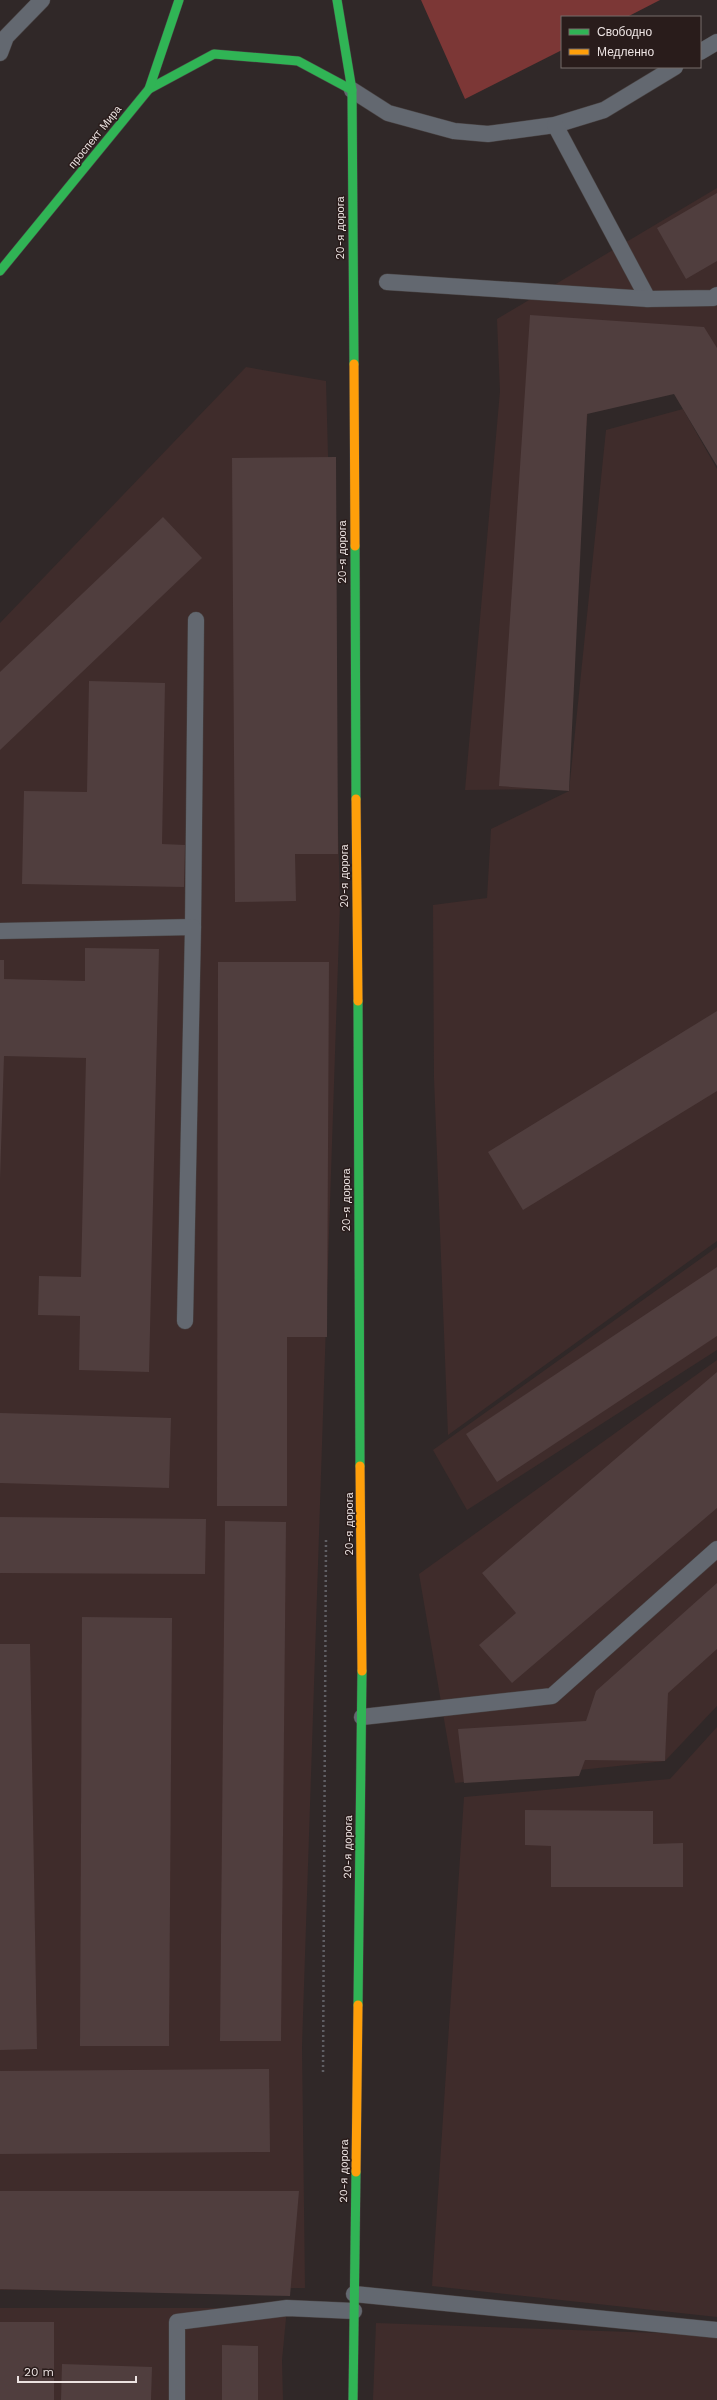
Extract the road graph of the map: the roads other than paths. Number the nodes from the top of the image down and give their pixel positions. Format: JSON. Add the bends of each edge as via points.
{"nodes":[{"id":1,"x":42,"y":0,"type":"edge"},
{"id":2,"x":179,"y":0,"type":"edge"},
{"id":3,"x":337,"y":0,"type":"edge"},
{"id":4,"x":717,"y":42,"type":"edge"},
{"id":5,"x":701,"y":51,"type":"edge"},
{"id":6,"x":0,"y":53,"type":"edge"},
{"id":7,"x":673,"y":68,"type":"edge"},
{"id":8,"x":150,"y":90,"type":"junction"},
{"id":9,"x":352,"y":90,"type":"junction"},
{"id":10,"x":555,"y":125,"type":"junction"},
{"id":11,"x":0,"y":272,"type":"edge"},
{"id":12,"x":387,"y":282,"type":"dead end"},
{"id":13,"x":648,"y":299,"type":"junction"},
{"id":14,"x":716,"y":299,"type":"edge"},
{"id":15,"x":196,"y":620,"type":"dead end"},
{"id":16,"x":193,"y":927,"type":"junction"},
{"id":17,"x":0,"y":931,"type":"edge"},
{"id":18,"x":185,"y":1321,"type":"dead end"},
{"id":19,"x":717,"y":1549,"type":"edge"},
{"id":20,"x":362,"y":1717,"type":"junction"},
{"id":21,"x":354,"y":2294,"type":"junction"},
{"id":22,"x":354,"y":2310,"type":"junction"},
{"id":23,"x":717,"y":2330,"type":"edge"},
{"id":24,"x":177,"y":2400,"type":"edge"},
{"id":25,"x":353,"y":2400,"type":"edge"}],
"edges":[{"from":1,"to":6,"type":"lane","via":[[6,37]]},
{"from":2,"to":8,"type":"main road","name":"проспект Мира"},
{"from":3,"to":9,"type":"main road","name":"20-я дорога"},
{"from":4,"to":5,"type":"lane"},
{"from":7,"to":10,"type":"lane","via":[[604,110]]},
{"from":8,"to":9,"type":"main road","via":[[214,54],[298,61]]},
{"from":8,"to":11,"type":"main road","name":"проспект Мира"},
{"from":9,"to":10,"type":"lane","via":[[388,113],[454,131],[488,134]]},
{"from":9,"to":20,"type":"main road","name":"20-я дорога"},
{"from":10,"to":13,"type":"lane"},
{"from":12,"to":13,"type":"lane"},
{"from":13,"to":14,"type":"lane"},
{"from":15,"to":16,"type":"lane"},
{"from":16,"to":17,"type":"lane"},
{"from":16,"to":18,"type":"lane"},
{"from":19,"to":20,"type":"lane","via":[[552,1696]]},
{"from":20,"to":21,"type":"main road","name":"20-я дорога"},
{"from":21,"to":22,"type":"main road","name":"20-я дорога"},
{"from":21,"to":23,"type":"lane"},
{"from":22,"to":24,"type":"lane","via":[[287,2308],[177,2322]]},
{"from":22,"to":25,"type":"main road","name":"20-я дорога"}]}
